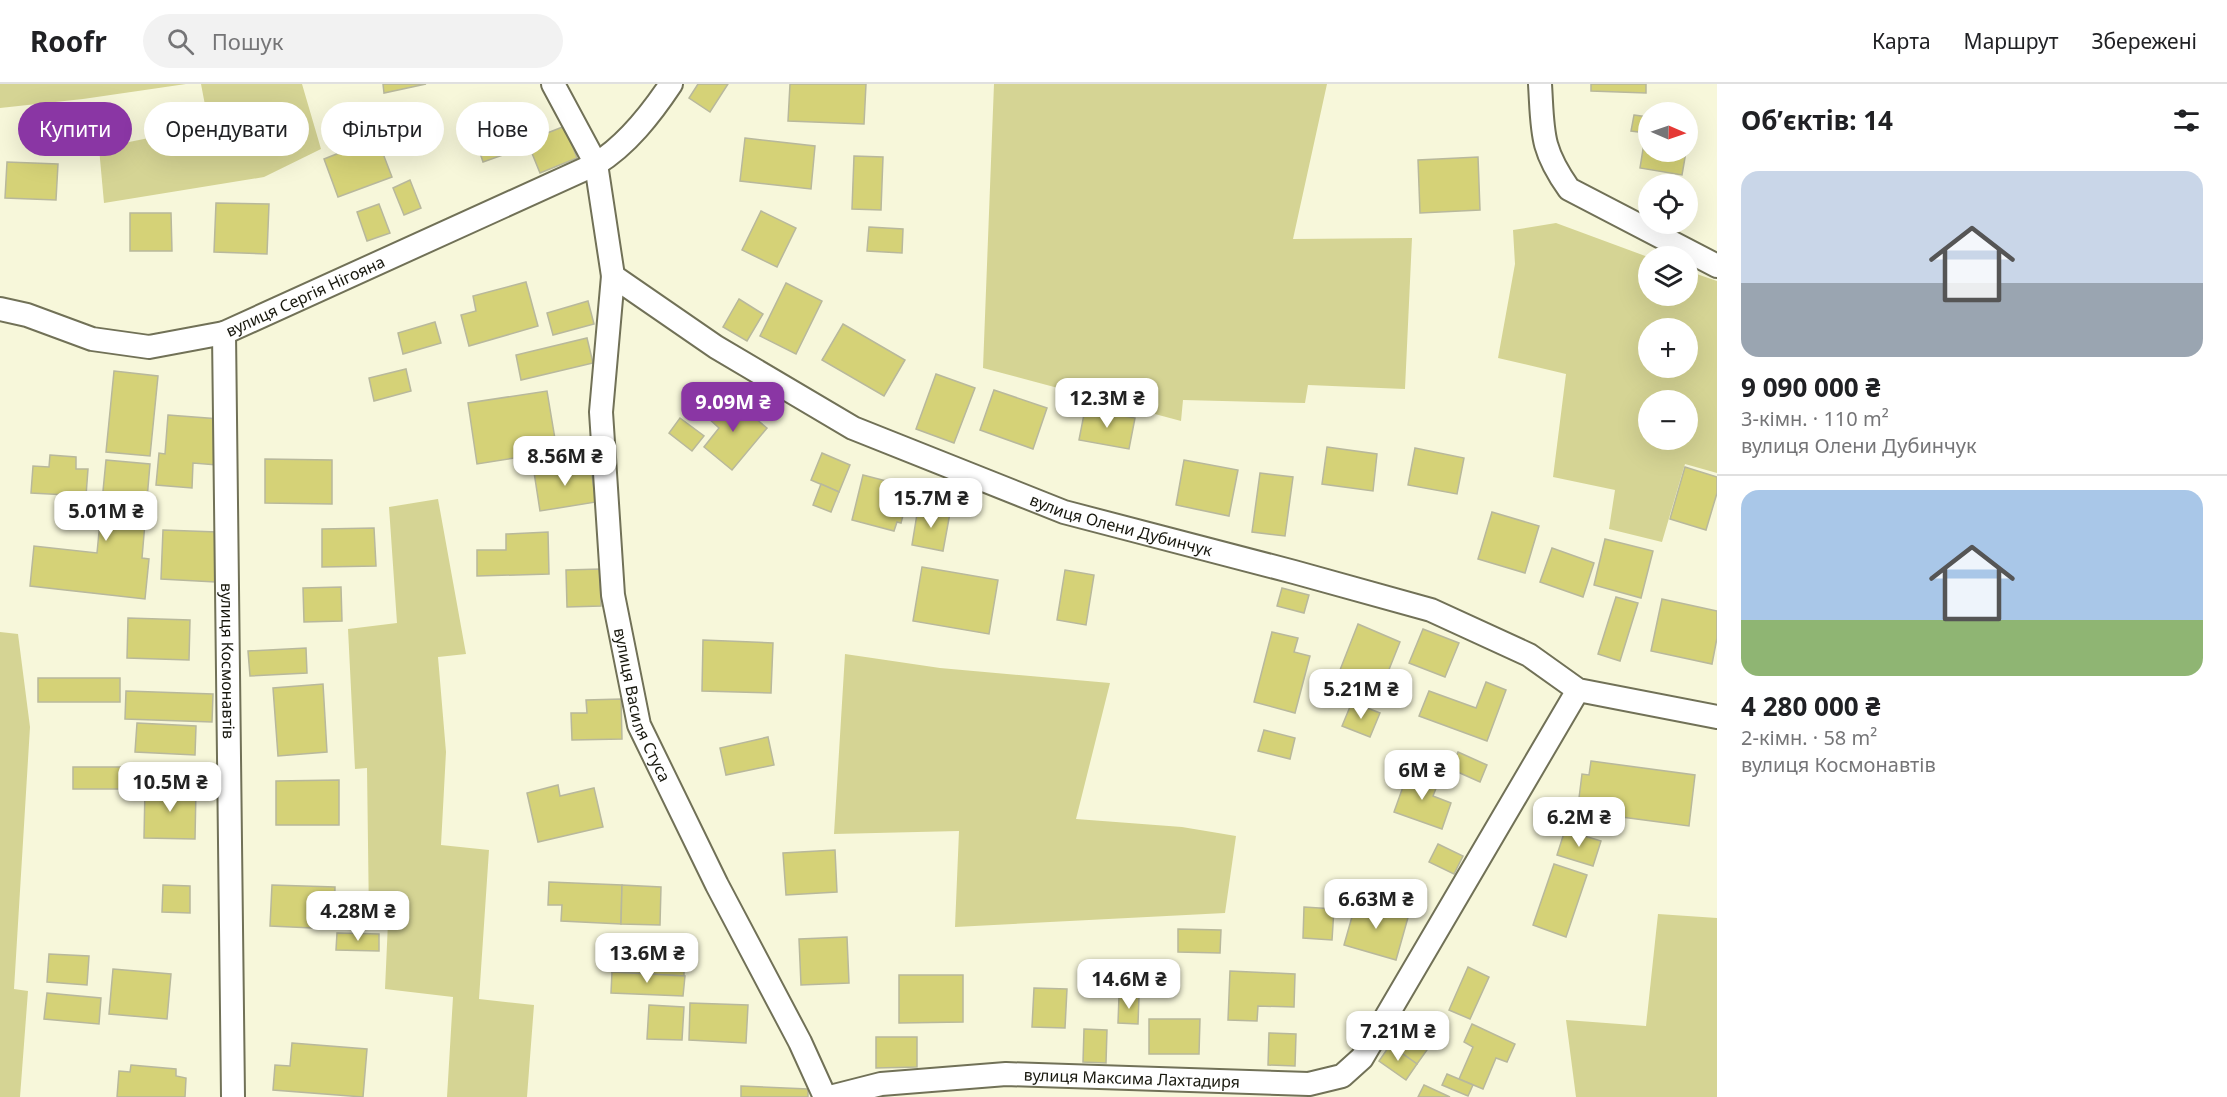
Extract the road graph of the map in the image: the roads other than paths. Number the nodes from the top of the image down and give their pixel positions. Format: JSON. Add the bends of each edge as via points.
{"nodes":[{"id":1,"x":553,"y":84,"type":"edge"},
{"id":2,"x":671,"y":84,"type":"edge"},
{"id":3,"x":1540,"y":84,"type":"edge"},
{"id":4,"x":596,"y":164,"type":"junction"},
{"id":5,"x":1717,"y":266,"type":"edge"},
{"id":6,"x":613,"y":276,"type":"junction"},
{"id":7,"x":0,"y":309,"type":"edge"},
{"id":8,"x":224,"y":333,"type":"junction"},
{"id":9,"x":1578,"y":690,"type":"junction"},
{"id":10,"x":1717,"y":717,"type":"edge"},
{"id":11,"x":233,"y":1097,"type":"edge"},
{"id":12,"x":825,"y":1097,"type":"edge"},
{"id":13,"x":830,"y":1097,"type":"edge"}],
"edges":[{"from":1,"to":4,"type":"street"},
{"from":2,"to":4,"type":"street","name":"вулиця Сергія Нігояна","via":[[614,153]]},
{"from":3,"to":5,"type":"street","via":[[1543,139],[1553,166],[1569,189]]},
{"from":4,"to":6,"type":"street"},
{"from":4,"to":8,"type":"street","name":"вулиця Сергія Нігояна"},
{"from":6,"to":9,"type":"street","name":"вулиця Олени Дубинчук","via":[[716,347],[853,428],[1064,512],[1431,610],[1529,655]]},
{"from":6,"to":12,"type":"street","name":"вулиця Василя Стуса","via":[[601,412],[613,595],[639,724]]},
{"from":7,"to":8,"type":"street","name":"вулиця Сергія Нігояна","via":[[92,339],[149,347]]},
{"from":8,"to":11,"type":"street","name":"вулиця Космонавтів"},
{"from":9,"to":10,"type":"street","name":"вулиця Олени Дубинчук"},
{"from":9,"to":13,"type":"street","name":"вулиця Максима Лахтадиря","via":[[1362,1058],[1342,1076],[1309,1084],[1006,1074],[881,1084]]}]}
